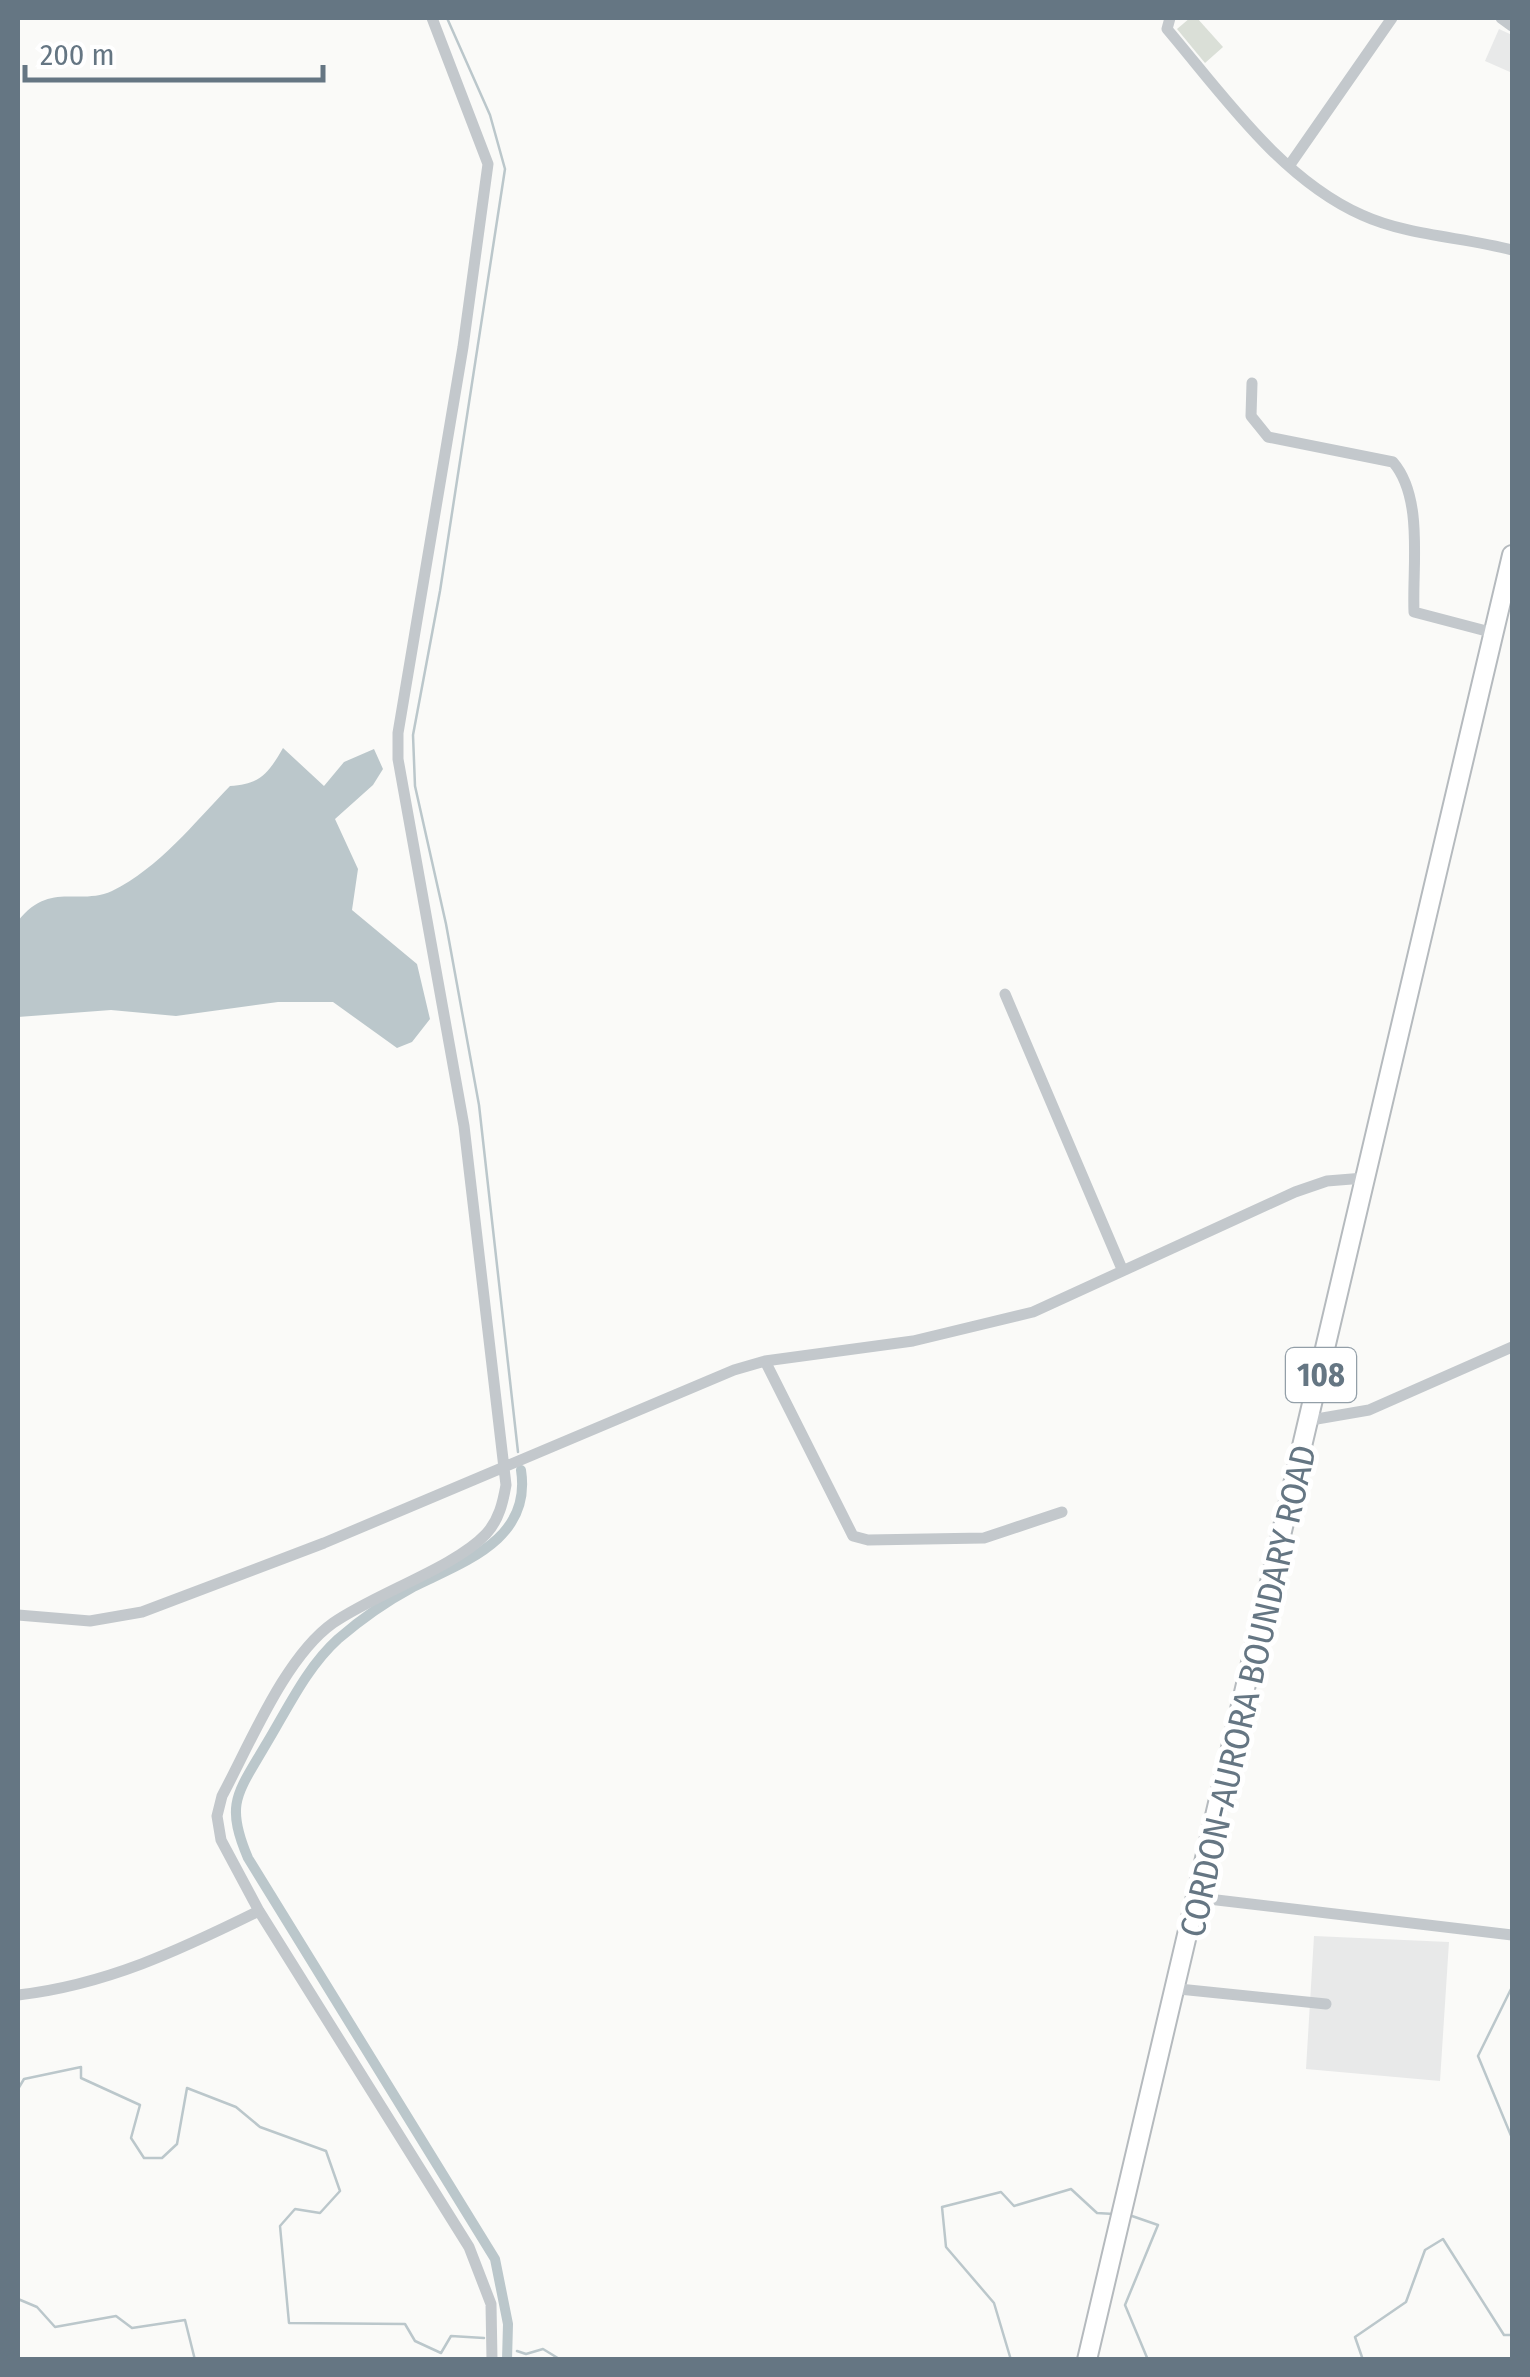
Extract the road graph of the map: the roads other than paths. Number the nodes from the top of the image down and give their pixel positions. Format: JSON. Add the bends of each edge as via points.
{"nodes":[{"id":1,"x":432,"y":18,"type":"edge"},
{"id":2,"x":1392,"y":18,"type":"edge"},
{"id":3,"x":1501,"y":18,"type":"edge"},
{"id":4,"x":1168,"y":22,"type":"edge"},
{"id":5,"x":1512,"y":26,"type":"edge"},
{"id":6,"x":1289,"y":166,"type":"junction"},
{"id":7,"x":1512,"y":250,"type":"edge"},
{"id":8,"x":1252,"y":383,"type":"dead end"},
{"id":9,"x":1512,"y":555,"type":"edge"},
{"id":10,"x":1494,"y":633,"type":"junction"},
{"id":11,"x":1004,"y":994,"type":"dead end"},
{"id":12,"x":1364,"y":1178,"type":"junction"},
{"id":13,"x":1122,"y":1269,"type":"junction"},
{"id":14,"x":1512,"y":1347,"type":"edge"},
{"id":15,"x":765,"y":1361,"type":"junction"},
{"id":16,"x":1311,"y":1420,"type":"junction"},
{"id":17,"x":506,"y":1466,"type":"junction"},
{"id":18,"x":1062,"y":1512,"type":"dead end"},
{"id":19,"x":18,"y":1615,"type":"edge"},
{"id":20,"x":1200,"y":1898,"type":"junction"},
{"id":21,"x":260,"y":1911,"type":"junction"},
{"id":22,"x":1512,"y":1935,"type":"edge"},
{"id":23,"x":1179,"y":1989,"type":"junction"},
{"id":24,"x":18,"y":1996,"type":"edge"},
{"id":25,"x":1326,"y":2004,"type":"dead end"},
{"id":26,"x":492,"y":2360,"type":"edge"},
{"id":27,"x":1087,"y":2360,"type":"edge"}],
"edges":[{"from":1,"to":17,"type":"street","via":[[488,164],[398,758],[464,1126]]},
{"from":2,"to":6,"type":"street"},
{"from":3,"to":5,"type":"street"},
{"from":4,"to":6,"type":"street"},
{"from":6,"to":7,"type":"street","via":[[1362,215]]},
{"from":8,"to":10,"type":"street","via":[[1251,416],[1268,437],[1394,462],[1404,474],[1412,526],[1414,612]]},
{"from":9,"to":10,"type":"main road","name":"CORDON-AURORA BOUNDARY ROAD","number":"108"},
{"from":10,"to":12,"type":"main road","name":"CORDON-AURORA BOUNDARY ROAD","number":"108"},
{"from":11,"to":13,"type":"street"},
{"from":12,"to":13,"type":"street","via":[[1317,1184]]},
{"from":12,"to":16,"type":"main road","name":"CORDON-AURORA BOUNDARY ROAD","number":"108"},
{"from":13,"to":15,"type":"street","via":[[1033,1312],[913,1341]]},
{"from":14,"to":16,"type":"street","via":[[1369,1410]]},
{"from":15,"to":17,"type":"street"},
{"from":15,"to":18,"type":"street","via":[[853,1536],[984,1538]]},
{"from":16,"to":20,"type":"main road","name":"CORDON-AURORA BOUNDARY ROAD","number":"108"},
{"from":17,"to":19,"type":"street","via":[[116,1620]]},
{"from":17,"to":21,"type":"street","via":[[502,1506],[486,1534],[362,1605],[309,1644],[222,1796],[222,1840]]},
{"from":20,"to":22,"type":"street"},
{"from":20,"to":23,"type":"main road","name":"CORDON-AURORA BOUNDARY ROAD","number":"108"},
{"from":21,"to":24,"type":"street","via":[[96,1983]]},
{"from":21,"to":26,"type":"street","via":[[469,2247],[492,2304]]},
{"from":23,"to":25,"type":"street"},
{"from":23,"to":27,"type":"main road","name":"CORDON-AURORA BOUNDARY ROAD","number":"108"}]}
